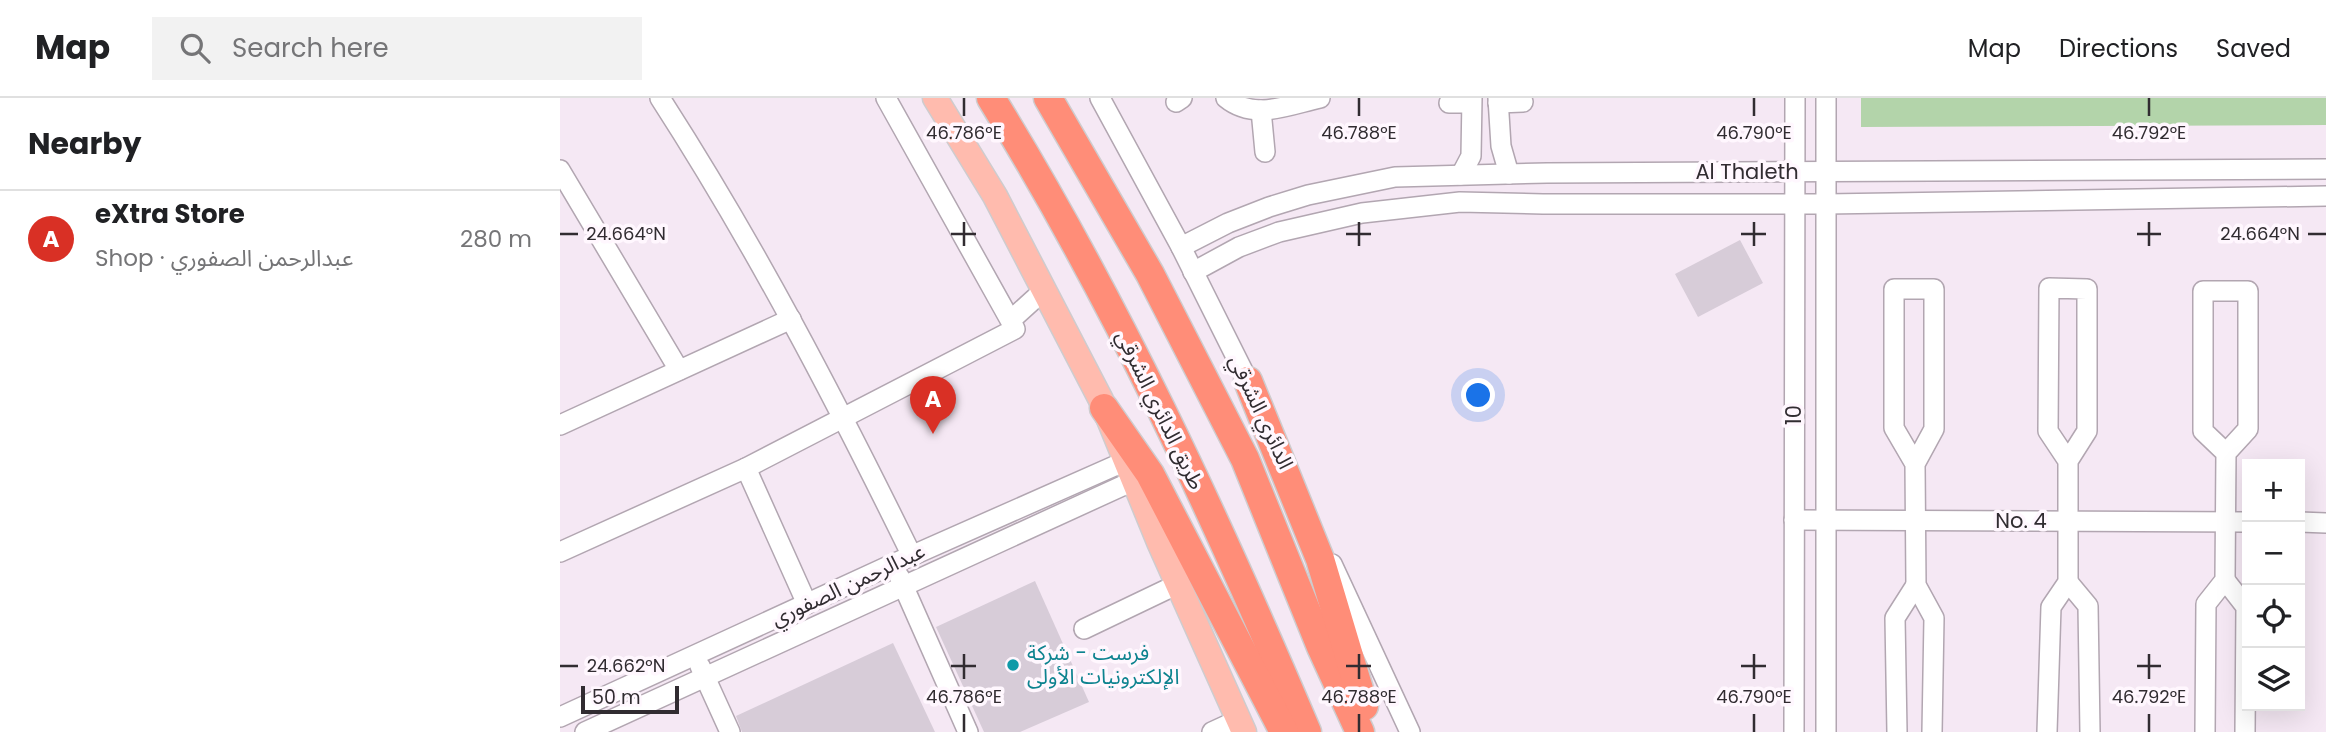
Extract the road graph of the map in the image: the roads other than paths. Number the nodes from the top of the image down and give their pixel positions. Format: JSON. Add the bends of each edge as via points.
{"nodes":[{"id":1,"x":660,"y":98,"type":"edge"},
{"id":2,"x":886,"y":98,"type":"edge"},
{"id":3,"x":936,"y":98,"type":"edge"},
{"id":4,"x":991,"y":98,"type":"edge"},
{"id":5,"x":1048,"y":98,"type":"edge"},
{"id":6,"x":1100,"y":98,"type":"edge"},
{"id":7,"x":1226,"y":98,"type":"edge"},
{"id":8,"x":1320,"y":98,"type":"edge"},
{"id":9,"x":1795,"y":98,"type":"edge"},
{"id":10,"x":1826,"y":98,"type":"edge"},
{"id":11,"x":1498,"y":100,"type":"edge"},
{"id":12,"x":1471,"y":101,"type":"edge"},
{"id":13,"x":1523,"y":102,"type":"dead end"},
{"id":14,"x":1449,"y":103,"type":"dead end"},
{"id":15,"x":1261,"y":110,"type":"junction"},
{"id":16,"x":1265,"y":152,"type":"dead end"},
{"id":17,"x":2326,"y":169,"type":"edge"},
{"id":18,"x":560,"y":170,"type":"edge"},
{"id":19,"x":1795,"y":172,"type":"junction"},
{"id":20,"x":1826,"y":172,"type":"junction"},
{"id":21,"x":1509,"y":174,"type":"junction"},
{"id":22,"x":1461,"y":175,"type":"junction"},
{"id":23,"x":2326,"y":196,"type":"edge"},
{"id":24,"x":1794,"y":204,"type":"junction"},
{"id":25,"x":1826,"y":204,"type":"junction"},
{"id":26,"x":1181,"y":247,"type":"junction"},
{"id":27,"x":1193,"y":272,"type":"junction"},
{"id":28,"x":1043,"y":291,"type":"junction"},
{"id":29,"x":791,"y":318,"type":"junction"},
{"id":30,"x":1011,"y":320,"type":"junction"},
{"id":31,"x":679,"y":370,"type":"junction"},
{"id":32,"x":1248,"y":381,"type":"junction"},
{"id":33,"x":1104,"y":408,"type":"joint"},
{"id":34,"x":844,"y":418,"type":"junction"},
{"id":35,"x":560,"y":425,"type":"edge"},
{"id":36,"x":2226,"y":453,"type":"junction"},
{"id":37,"x":2068,"y":461,"type":"junction"},
{"id":38,"x":1915,"y":464,"type":"junction"},
{"id":39,"x":746,"y":468,"type":"junction"},
{"id":40,"x":1136,"y":468,"type":"junction"},
{"id":41,"x":1794,"y":520,"type":"junction"},
{"id":42,"x":1826,"y":520,"type":"junction"},
{"id":43,"x":1915,"y":521,"type":"junction"},
{"id":44,"x":2068,"y":522,"type":"junction"},
{"id":45,"x":2226,"y":522,"type":"junction"},
{"id":46,"x":2242,"y":522,"type":"edge"},
{"id":47,"x":2305,"y":523,"type":"edge"},
{"id":48,"x":2326,"y":523,"type":"edge"},
{"id":49,"x":560,"y":552,"type":"edge"},
{"id":50,"x":912,"y":556,"type":"junction"},
{"id":51,"x":893,"y":564,"type":"junction"},
{"id":52,"x":2225,"y":580,"type":"junction"},
{"id":53,"x":2068,"y":582,"type":"junction"},
{"id":54,"x":1178,"y":584,"type":"junction"},
{"id":55,"x":1916,"y":585,"type":"junction"},
{"id":56,"x":904,"y":586,"type":"junction"},
{"id":57,"x":807,"y":604,"type":"junction"},
{"id":58,"x":1084,"y":629,"type":"dead end"},
{"id":59,"x":694,"y":654,"type":"junction"},
{"id":60,"x":705,"y":677,"type":"junction"},
{"id":61,"x":560,"y":717,"type":"edge"},
{"id":62,"x":1241,"y":726,"type":"edge"},
{"id":63,"x":585,"y":732,"type":"edge"},
{"id":64,"x":730,"y":732,"type":"edge"},
{"id":65,"x":968,"y":732,"type":"edge"},
{"id":66,"x":1212,"y":732,"type":"edge"},
{"id":67,"x":1284,"y":732,"type":"edge"},
{"id":68,"x":1307,"y":732,"type":"edge"},
{"id":69,"x":1360,"y":732,"type":"edge"},
{"id":70,"x":1372,"y":732,"type":"edge"},
{"id":71,"x":1410,"y":732,"type":"edge"},
{"id":72,"x":1794,"y":732,"type":"edge"},
{"id":73,"x":1826,"y":732,"type":"edge"},
{"id":74,"x":1897,"y":732,"type":"edge"},
{"id":75,"x":1932,"y":732,"type":"edge"},
{"id":76,"x":2047,"y":732,"type":"edge"},
{"id":77,"x":2090,"y":732,"type":"edge"},
{"id":78,"x":2204,"y":732,"type":"edge"},
{"id":79,"x":2245,"y":732,"type":"edge"}],
"edges":[{"from":1,"to":29,"type":"street"},
{"from":2,"to":30,"type":"street"},
{"from":3,"to":28,"type":"main road","via":[[995,195]]},
{"from":4,"to":68,"type":"highway","name":"طريق الدائري الشرقي","via":[[1104,296],[1245,586]]},
{"from":5,"to":69,"type":"highway","via":[[1150,274],[1245,459]]},
{"from":6,"to":26,"type":"street","name":"الدائري الشرقي"},
{"from":7,"to":15,"type":"street","via":[[1240,108]]},
{"from":8,"to":15,"type":"street"},
{"from":9,"to":19,"type":"street","name":"10"},
{"from":10,"to":20,"type":"street","name":"10"},
{"from":11,"to":13,"type":"street"},
{"from":11,"to":21,"type":"street","via":[[1501,146]]},
{"from":12,"to":14,"type":"street"},
{"from":12,"to":22,"type":"street","via":[[1471,156]]},
{"from":15,"to":16,"type":"street"},
{"from":17,"to":20,"type":"street","name":"Al Thaleth"},
{"from":18,"to":31,"type":"street"},
{"from":19,"to":20,"type":"street","name":"Al Thaleth"},
{"from":19,"to":21,"type":"street","name":"Al Thaleth"},
{"from":19,"to":24,"type":"street","name":"10"},
{"from":20,"to":25,"type":"street","name":"10"},
{"from":21,"to":22,"type":"street","name":"Al Thaleth"},
{"from":22,"to":26,"type":"street","name":"Al Thaleth","via":[[1395,177],[1308,195],[1228,223]]},
{"from":23,"to":25,"type":"street","name":"Al Thaleth"},
{"from":24,"to":25,"type":"street","name":"Al Thaleth"},
{"from":24,"to":27,"type":"street","name":"Al Thaleth","via":[[1460,202],[1401,207],[1279,232]]},
{"from":24,"to":41,"type":"street","name":"10"},
{"from":25,"to":42,"type":"street","name":"10"},
{"from":26,"to":27,"type":"street","name":"الدائري الشرقي"},
{"from":27,"to":32,"type":"street","name":"الدائري الشرقي"},
{"from":28,"to":30,"type":"street"},
{"from":28,"to":33,"type":"main road"},
{"from":29,"to":31,"type":"street"},
{"from":29,"to":34,"type":"street"},
{"from":30,"to":34,"type":"street","via":[[1015,329]]},
{"from":31,"to":35,"type":"street"},
{"from":32,"to":70,"type":"highway","via":[[1320,559]]},
{"from":32,"to":71,"type":"street","name":"الدائري الشرقي"},
{"from":33,"to":40,"type":"highway"},
{"from":34,"to":39,"type":"street"},
{"from":34,"to":50,"type":"street"},
{"from":36,"to":36,"type":"street","via":[[2203,431],[2203,291],[2248,291],[2248,429]]},
{"from":36,"to":45,"type":"street"},
{"from":37,"to":37,"type":"street","via":[[2048,431],[2049,288],[2087,289],[2087,431]]},
{"from":37,"to":44,"type":"street"},
{"from":38,"to":38,"type":"street","via":[[1894,428],[1894,289],[1934,289],[1934,429]]},
{"from":38,"to":43,"type":"street"},
{"from":39,"to":49,"type":"street"},
{"from":39,"to":57,"type":"street"},
{"from":40,"to":50,"type":"street","name":"عبدالرحمن الصفوري"},
{"from":40,"to":54,"type":"main road"},
{"from":40,"to":56,"type":"street","name":"عبدالرحمن الصفوري"},
{"from":40,"to":67,"type":"highway"},
{"from":41,"to":42,"type":"street","name":"No. 4"},
{"from":41,"to":72,"type":"street","name":"10"},
{"from":42,"to":43,"type":"street","name":"No. 4"},
{"from":42,"to":73,"type":"street","name":"10"},
{"from":43,"to":44,"type":"street","name":"No. 4"},
{"from":43,"to":55,"type":"street"},
{"from":44,"to":45,"type":"street","name":"No. 4"},
{"from":44,"to":53,"type":"street"},
{"from":45,"to":46,"type":"street","name":"No. 4"},
{"from":45,"to":52,"type":"street"},
{"from":47,"to":48,"type":"street"},
{"from":50,"to":51,"type":"street","name":"عبدالرحمن الصفوري"},
{"from":51,"to":56,"type":"street"},
{"from":51,"to":57,"type":"street","name":"عبدالرحمن الصفوري"},
{"from":52,"to":78,"type":"street","via":[[2206,604]]},
{"from":52,"to":79,"type":"street","via":[[2246,607]]},
{"from":53,"to":76,"type":"street","via":[[2051,607]]},
{"from":53,"to":77,"type":"street","via":[[2088,606]]},
{"from":54,"to":58,"type":"street"},
{"from":54,"to":62,"type":"main road"},
{"from":55,"to":74,"type":"street","via":[[1895,618]]},
{"from":55,"to":75,"type":"street","via":[[1934,618]]},
{"from":56,"to":60,"type":"street","name":"عبدالرحمن الصفوري"},
{"from":56,"to":65,"type":"street"},
{"from":57,"to":59,"type":"street","name":"عبدالرحمن الصفوري"},
{"from":59,"to":60,"type":"street"},
{"from":59,"to":61,"type":"street","name":"عبدالرحمن الصفوري"},
{"from":60,"to":63,"type":"street","name":"عبدالرحمن الصفوري"},
{"from":60,"to":64,"type":"street"},
{"from":62,"to":66,"type":"street"}]}
